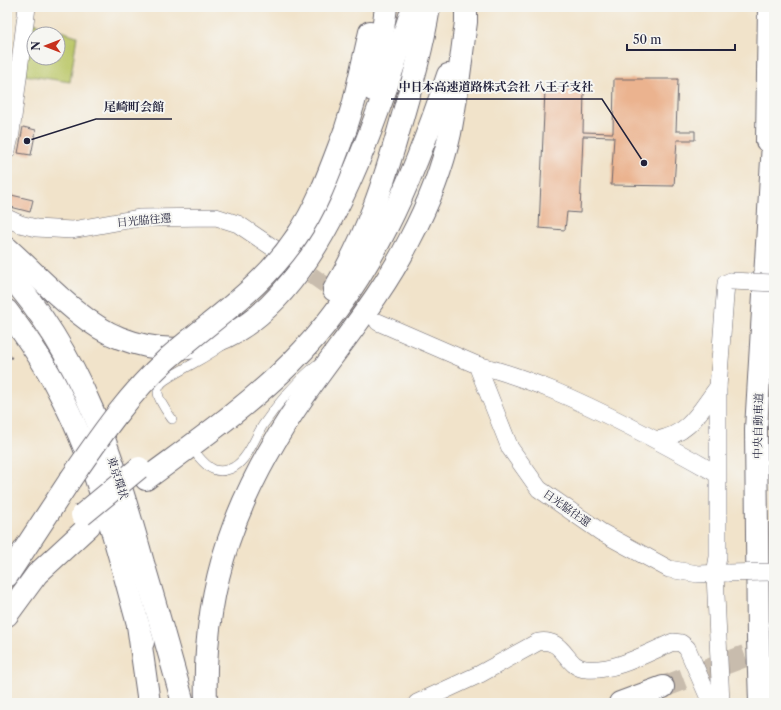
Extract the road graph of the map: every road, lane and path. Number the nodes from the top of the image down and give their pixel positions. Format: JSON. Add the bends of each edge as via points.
{"nodes":[{"id":1,"x":27,"y":7,"type":"edge"},
{"id":2,"x":376,"y":7,"type":"edge"},
{"id":3,"x":386,"y":7,"type":"edge"},
{"id":4,"x":413,"y":7,"type":"edge"},
{"id":5,"x":429,"y":7,"type":"edge"},
{"id":6,"x":769,"y":7,"type":"edge"},
{"id":7,"x":467,"y":12,"type":"edge"},
{"id":8,"x":774,"y":126,"type":"edge"},
{"id":9,"x":7,"y":150,"type":"edge"},
{"id":10,"x":347,"y":185,"type":"junction"},
{"id":11,"x":7,"y":218,"type":"edge"},
{"id":12,"x":7,"y":248,"type":"edge"},
{"id":13,"x":275,"y":249,"type":"tunnel mouth"},
{"id":14,"x":7,"y":273,"type":"edge"},
{"id":15,"x":769,"y":277,"type":"edge"},
{"id":16,"x":7,"y":311,"type":"edge"},
{"id":17,"x":378,"y":322,"type":"tunnel mouth"},
{"id":18,"x":249,"y":323,"type":"junction"},
{"id":19,"x":349,"y":334,"type":"junction"},
{"id":20,"x":477,"y":365,"type":"junction"},
{"id":21,"x":718,"y":387,"type":"junction"},
{"id":22,"x":172,"y":420,"type":"dead end"},
{"id":23,"x":657,"y":440,"type":"junction"},
{"id":24,"x":198,"y":456,"type":"dead end"},
{"id":25,"x":143,"y":474,"type":"junction"},
{"id":26,"x":717,"y":474,"type":"junction"},
{"id":27,"x":85,"y":520,"type":"junction"},
{"id":28,"x":774,"y":572,"type":"edge"},
{"id":29,"x":721,"y":573,"type":"junction"},
{"id":30,"x":7,"y":576,"type":"edge"},
{"id":31,"x":7,"y":594,"type":"edge"},
{"id":32,"x":7,"y":615,"type":"edge"},
{"id":33,"x":138,"y":625,"type":"junction"},
{"id":34,"x":664,"y":687,"type":"tunnel mouth"},
{"id":35,"x":150,"y":703,"type":"edge"},
{"id":36,"x":160,"y":703,"type":"edge"},
{"id":37,"x":183,"y":703,"type":"edge"},
{"id":38,"x":206,"y":703,"type":"edge"},
{"id":39,"x":417,"y":703,"type":"edge"},
{"id":40,"x":620,"y":703,"type":"edge"},
{"id":41,"x":711,"y":703,"type":"edge"},
{"id":42,"x":720,"y":703,"type":"edge"},
{"id":43,"x":760,"y":703,"type":"edge"}],
"edges":[{"from":1,"to":9,"type":"street"},
{"from":2,"to":30,"type":"main road","bridge":true,"via":[[345,131],[317,202],[297,236],[279,261],[236,304],[166,361],[140,386],[70,480]]},
{"from":3,"to":10,"type":"main road","via":[[377,74]]},
{"from":4,"to":10,"type":"main road","via":[[368,138]]},
{"from":5,"to":25,"type":"main road","via":[[406,106],[376,203],[358,246],[330,295],[314,318],[289,345],[245,387]]},
{"from":6,"to":15,"type":"main road"},
{"from":7,"to":19,"type":"main road","via":[[450,134],[428,204],[408,244]]},
{"from":7,"to":25,"type":"main road","via":[[430,129],[409,181],[375,251],[344,299],[317,335],[292,362],[226,419]]},
{"from":8,"to":15,"type":"main road","name":"中央自動車道"},
{"from":10,"to":18,"type":"main road","via":[[329,226],[296,276]]},
{"from":11,"to":13,"type":"street","name":"日光脇往還","via":[[36,228],[72,230],[139,218],[220,218],[238,224]]},
{"from":12,"to":18,"type":"main road","via":[[88,320],[118,338],[161,349],[194,347],[224,337]]},
{"from":14,"to":37,"type":"main road","name":"東京環状","via":[[56,338],[80,380],[99,425],[130,513]]},
{"from":15,"to":21,"type":"street","bridge":true,"via":[[726,283]]},
{"from":15,"to":43,"type":"main road","name":"中央自動車道","via":[[756,429]]},
{"from":16,"to":33,"type":"main road","name":"東京環状","via":[[47,370],[72,417],[92,470]]},
{"from":17,"to":20,"type":"street"},
{"from":18,"to":22,"type":"lane","via":[[203,360],[164,380],[159,386],[161,402]]},
{"from":19,"to":24,"type":"lane","via":[[296,382],[263,424],[235,467],[213,470],[206,467]]},
{"from":19,"to":38,"type":"main road","via":[[304,397],[259,468],[237,515],[221,561],[211,611]]},
{"from":20,"to":23,"type":"street","via":[[499,370],[586,404]]},
{"from":20,"to":29,"type":"street","name":"日光脇往還","via":[[510,448],[539,489],[601,532],[656,563],[681,572]]},
{"from":21,"to":23,"type":"street","via":[[698,416],[685,429],[673,436]]},
{"from":21,"to":26,"type":"street"},
{"from":23,"to":26,"type":"street"},
{"from":25,"to":27,"type":"main road"},
{"from":26,"to":29,"type":"street","via":[[718,557]]},
{"from":27,"to":31,"type":"main road","via":[[31,565]]},
{"from":27,"to":32,"type":"main road","via":[[37,574]]},
{"from":28,"to":29,"type":"street","name":"日光脇往還","bridge":true},
{"from":29,"to":42,"type":"street"},
{"from":33,"to":35,"type":"main road"},
{"from":33,"to":36,"type":"main road","name":"東京環状"},
{"from":34,"to":40,"type":"main road"},
{"from":39,"to":41,"type":"street","via":[[544,641],[558,645],[576,665],[586,670],[612,667],[673,642],[681,643],[687,648]]}]}
